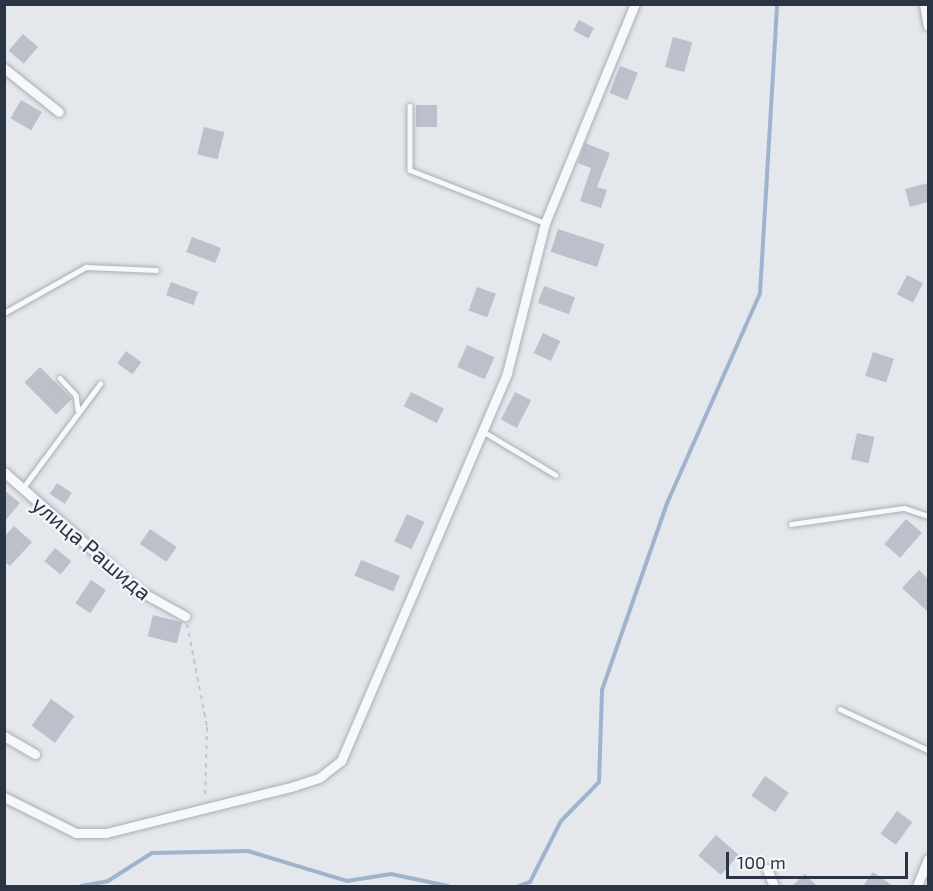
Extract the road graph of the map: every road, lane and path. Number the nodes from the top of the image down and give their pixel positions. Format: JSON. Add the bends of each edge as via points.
{"nodes":[{"id":1,"x":635,"y":4,"type":"edge"},
{"id":2,"x":924,"y":4,"type":"edge"},
{"id":3,"x":928,"y":26,"type":"edge"},
{"id":4,"x":4,"y":68,"type":"edge"},
{"id":5,"x":410,"y":106,"type":"dead end"},
{"id":6,"x":59,"y":112,"type":"dead end"},
{"id":7,"x":545,"y":223,"type":"junction"},
{"id":8,"x":156,"y":270,"type":"dead end"},
{"id":9,"x":4,"y":313,"type":"edge"},
{"id":10,"x":60,"y":378,"type":"dead end"},
{"id":11,"x":100,"y":384,"type":"dead end"},
{"id":12,"x":78,"y":410,"type":"junction"},
{"id":13,"x":482,"y":430,"type":"junction"},
{"id":14,"x":4,"y":472,"type":"edge"},
{"id":15,"x":556,"y":475,"type":"dead end"},
{"id":16,"x":22,"y":489,"type":"junction"},
{"id":17,"x":928,"y":516,"type":"edge"},
{"id":18,"x":791,"y":524,"type":"dead end"},
{"id":19,"x":185,"y":616,"type":"joint"},
{"id":20,"x":840,"y":709,"type":"dead end"},
{"id":21,"x":4,"y":736,"type":"edge"},
{"id":22,"x":928,"y":750,"type":"edge"},
{"id":23,"x":35,"y":754,"type":"dead end"},
{"id":24,"x":4,"y":797,"type":"edge"},
{"id":25,"x":205,"y":806,"type":"junction"},
{"id":26,"x":928,"y":859,"type":"edge"},
{"id":27,"x":767,"y":868,"type":"dead end"},
{"id":28,"x":774,"y":886,"type":"edge"},
{"id":29,"x":917,"y":886,"type":"edge"}],
"edges":[{"from":1,"to":7,"type":"street"},
{"from":2,"to":3,"type":"street"},
{"from":4,"to":6,"type":"street"},
{"from":5,"to":7,"type":"lane","via":[[410,170]]},
{"from":7,"to":13,"type":"street","via":[[521,333]]},
{"from":8,"to":9,"type":"lane","via":[[86,267]]},
{"from":10,"to":12,"type":"lane","via":[[76,395]]},
{"from":11,"to":12,"type":"lane"},
{"from":12,"to":16,"type":"lane"},
{"from":13,"to":15,"type":"lane"},
{"from":13,"to":25,"type":"street","via":[[341,761],[319,778]]},
{"from":14,"to":16,"type":"street","name":"улица Рашида"},
{"from":16,"to":19,"type":"street","name":"улица Рашида","via":[[138,590]]},
{"from":17,"to":18,"type":"lane","via":[[904,508]]},
{"from":19,"to":25,"type":"path","via":[[207,727]]},
{"from":20,"to":22,"type":"lane"},
{"from":21,"to":23,"type":"street"},
{"from":24,"to":25,"type":"street","via":[[76,833],[106,833]]},
{"from":26,"to":29,"type":"street"},
{"from":27,"to":28,"type":"street"}]}
